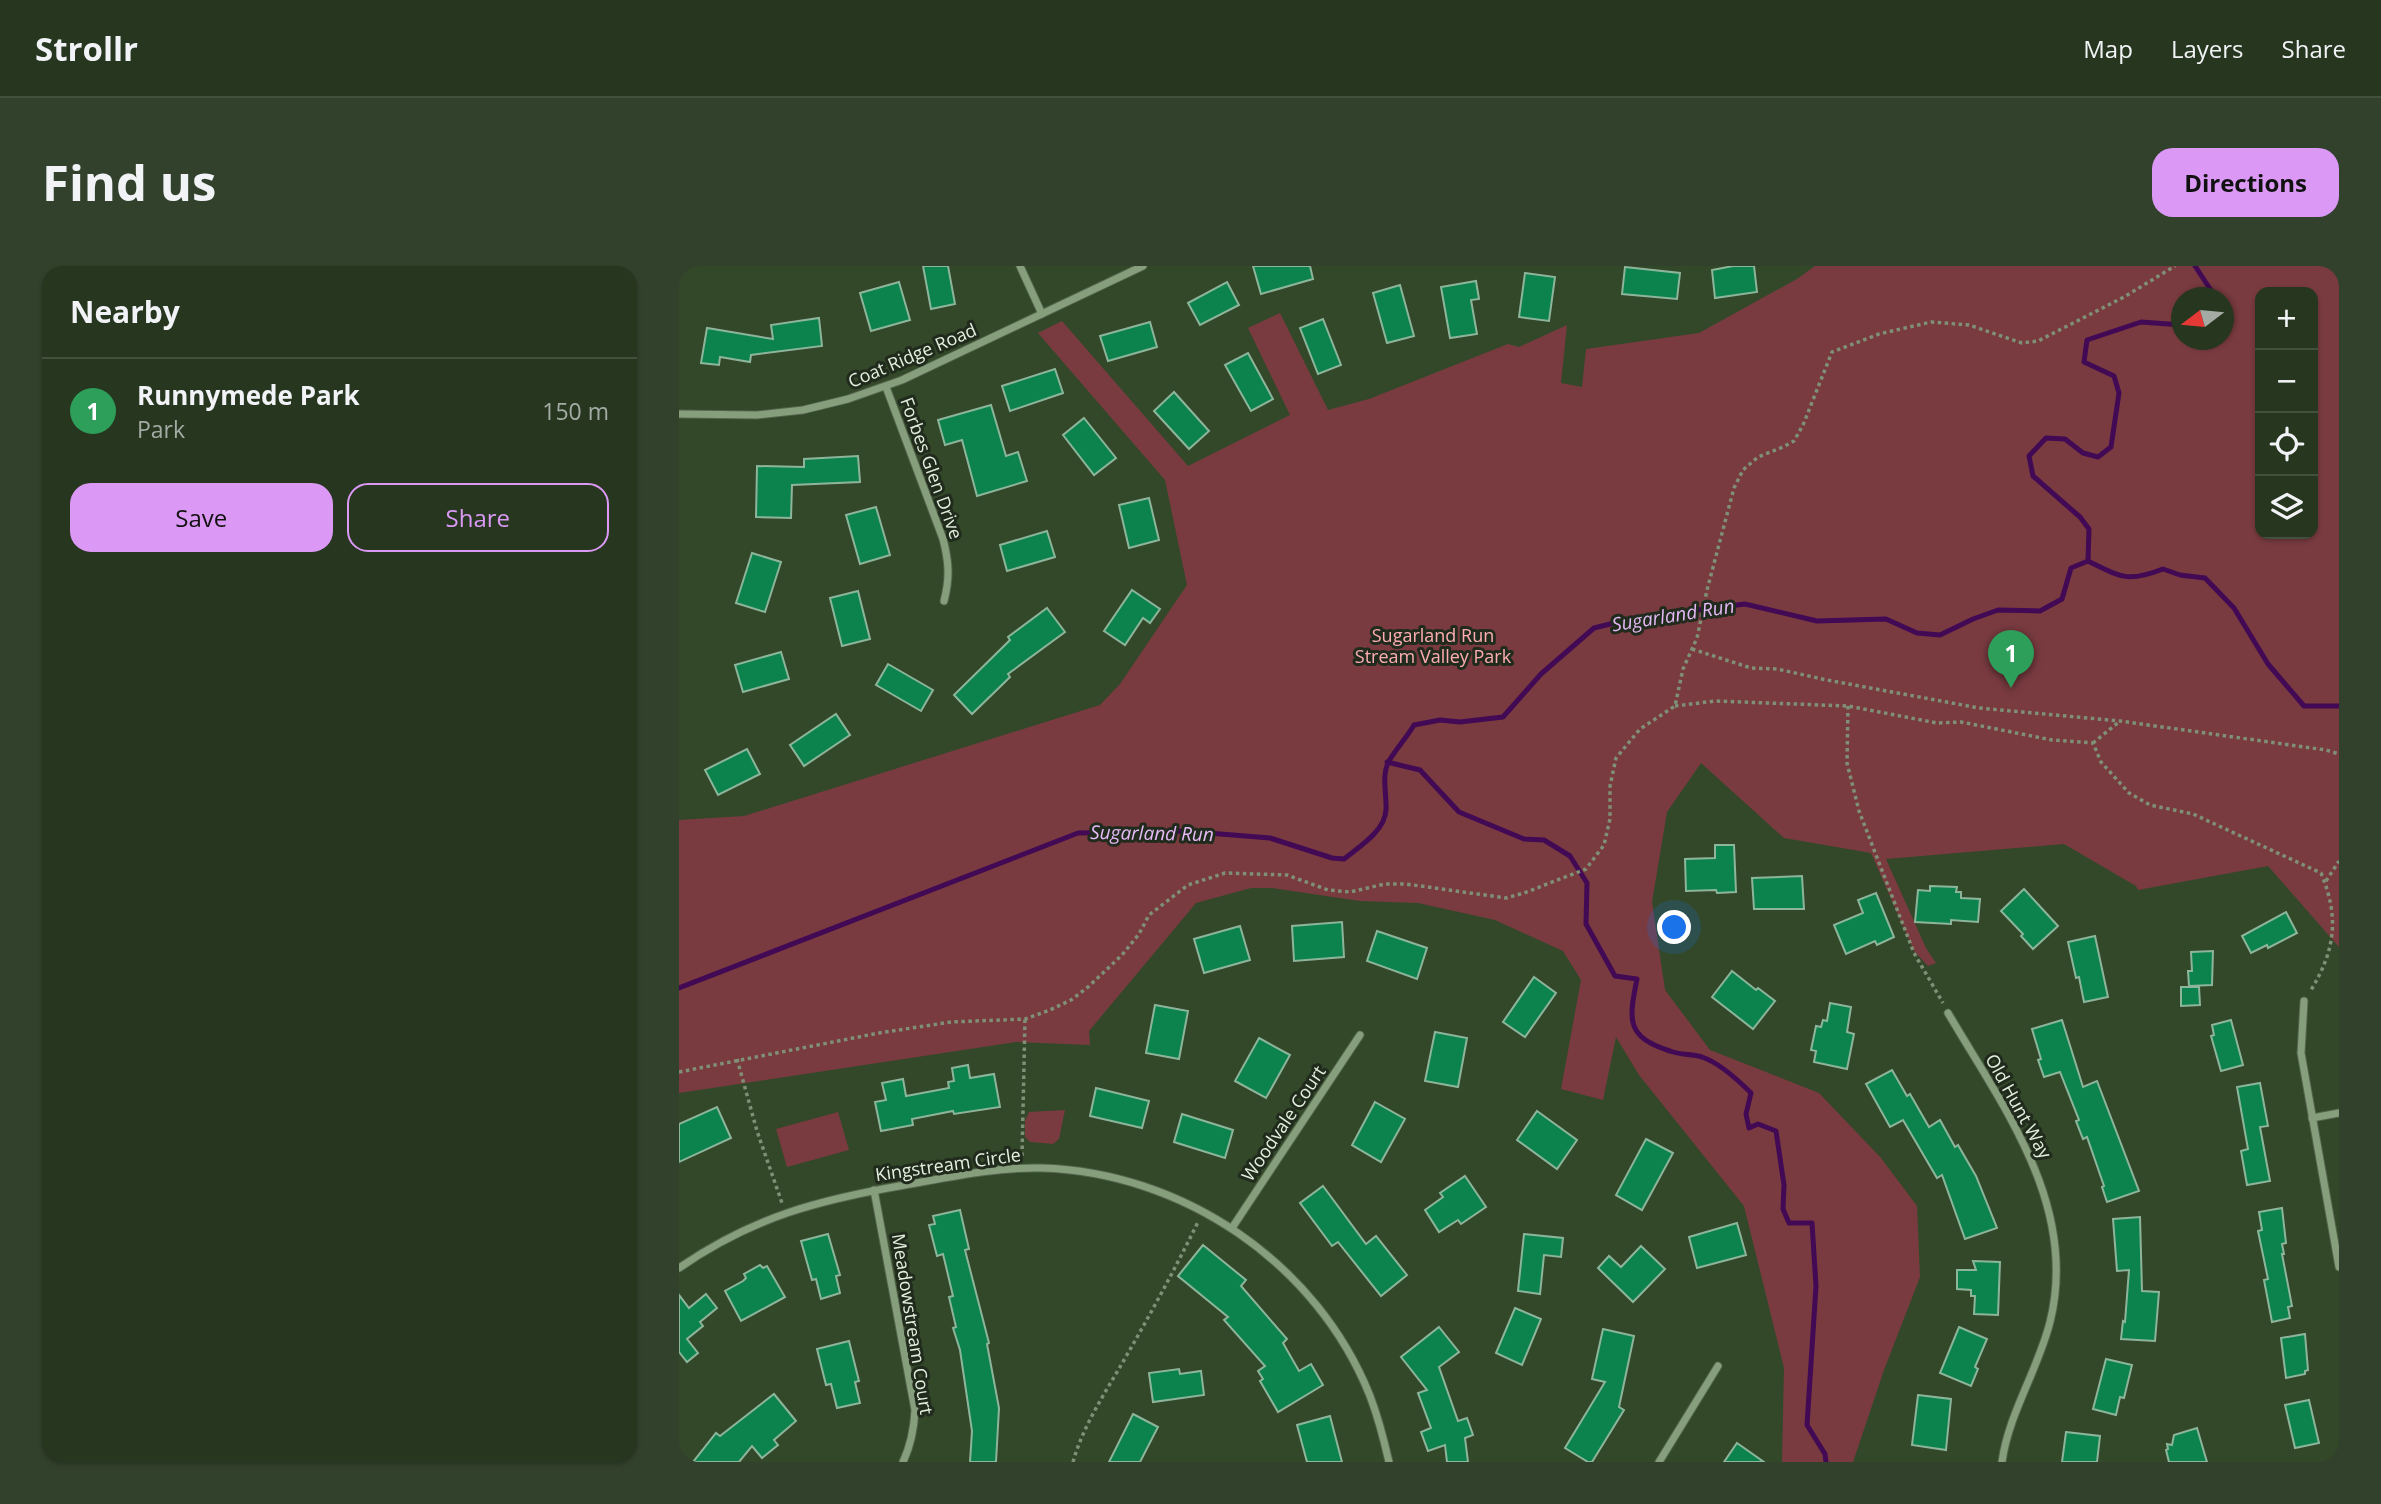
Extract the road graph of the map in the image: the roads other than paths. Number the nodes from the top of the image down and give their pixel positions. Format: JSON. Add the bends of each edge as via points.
{"nodes":[{"id":1,"x":1020,"y":266,"type":"edge"},
{"id":2,"x":1143,"y":266,"type":"edge"},
{"id":3,"x":1042,"y":314,"type":"junction"},
{"id":4,"x":886,"y":387,"type":"junction"},
{"id":5,"x":679,"y":414,"type":"edge"},
{"id":6,"x":944,"y":601,"type":"dead end"},
{"id":7,"x":2304,"y":1001,"type":"road end"},
{"id":8,"x":1948,"y":1013,"type":"road end"},
{"id":9,"x":1360,"y":1035,"type":"dead end"},
{"id":10,"x":2339,"y":1113,"type":"edge"},
{"id":11,"x":2312,"y":1118,"type":"junction"},
{"id":12,"x":874,"y":1190,"type":"junction"},
{"id":13,"x":1232,"y":1228,"type":"junction"},
{"id":14,"x":2339,"y":1267,"type":"edge"},
{"id":15,"x":679,"y":1268,"type":"edge"},
{"id":16,"x":1718,"y":1366,"type":"dead end"},
{"id":17,"x":903,"y":1462,"type":"edge"},
{"id":18,"x":1389,"y":1462,"type":"edge"},
{"id":19,"x":1659,"y":1462,"type":"edge"},
{"id":20,"x":2002,"y":1462,"type":"edge"}],
"edges":[{"from":1,"to":3,"type":"street"},
{"from":2,"to":3,"type":"street","name":"Coat Ridge Road"},
{"from":3,"to":4,"type":"street","name":"Coat Ridge Road"},
{"from":4,"to":5,"type":"street","name":"Coat Ridge Road","via":[[803,410],[758,415]]},
{"from":4,"to":6,"type":"street","name":"Forbes Glen Drive","via":[[943,539],[949,563]]},
{"from":7,"to":11,"type":"street","via":[[2301,1053]]},
{"from":8,"to":20,"type":"street","name":"Old Hunt Way","via":[[2028,1149],[2047,1203],[2055,1250],[2051,1318],[2042,1353],[2011,1422]]},
{"from":9,"to":13,"type":"street","name":"Woodvale Court"},
{"from":10,"to":11,"type":"street"},
{"from":11,"to":14,"type":"street"},
{"from":12,"to":13,"type":"street","name":"Kingstream Circle","via":[[980,1172],[1079,1171],[1120,1178],[1163,1193]]},
{"from":12,"to":15,"type":"street","name":"Kingstream Circle","via":[[785,1212],[744,1229]]},
{"from":12,"to":17,"type":"street","name":"Meadowstream Court","via":[[915,1410],[914,1430]]},
{"from":13,"to":18,"type":"street","name":"Kingstream Circle","via":[[1269,1255],[1326,1317],[1369,1394]]},
{"from":16,"to":19,"type":"street"}]}
